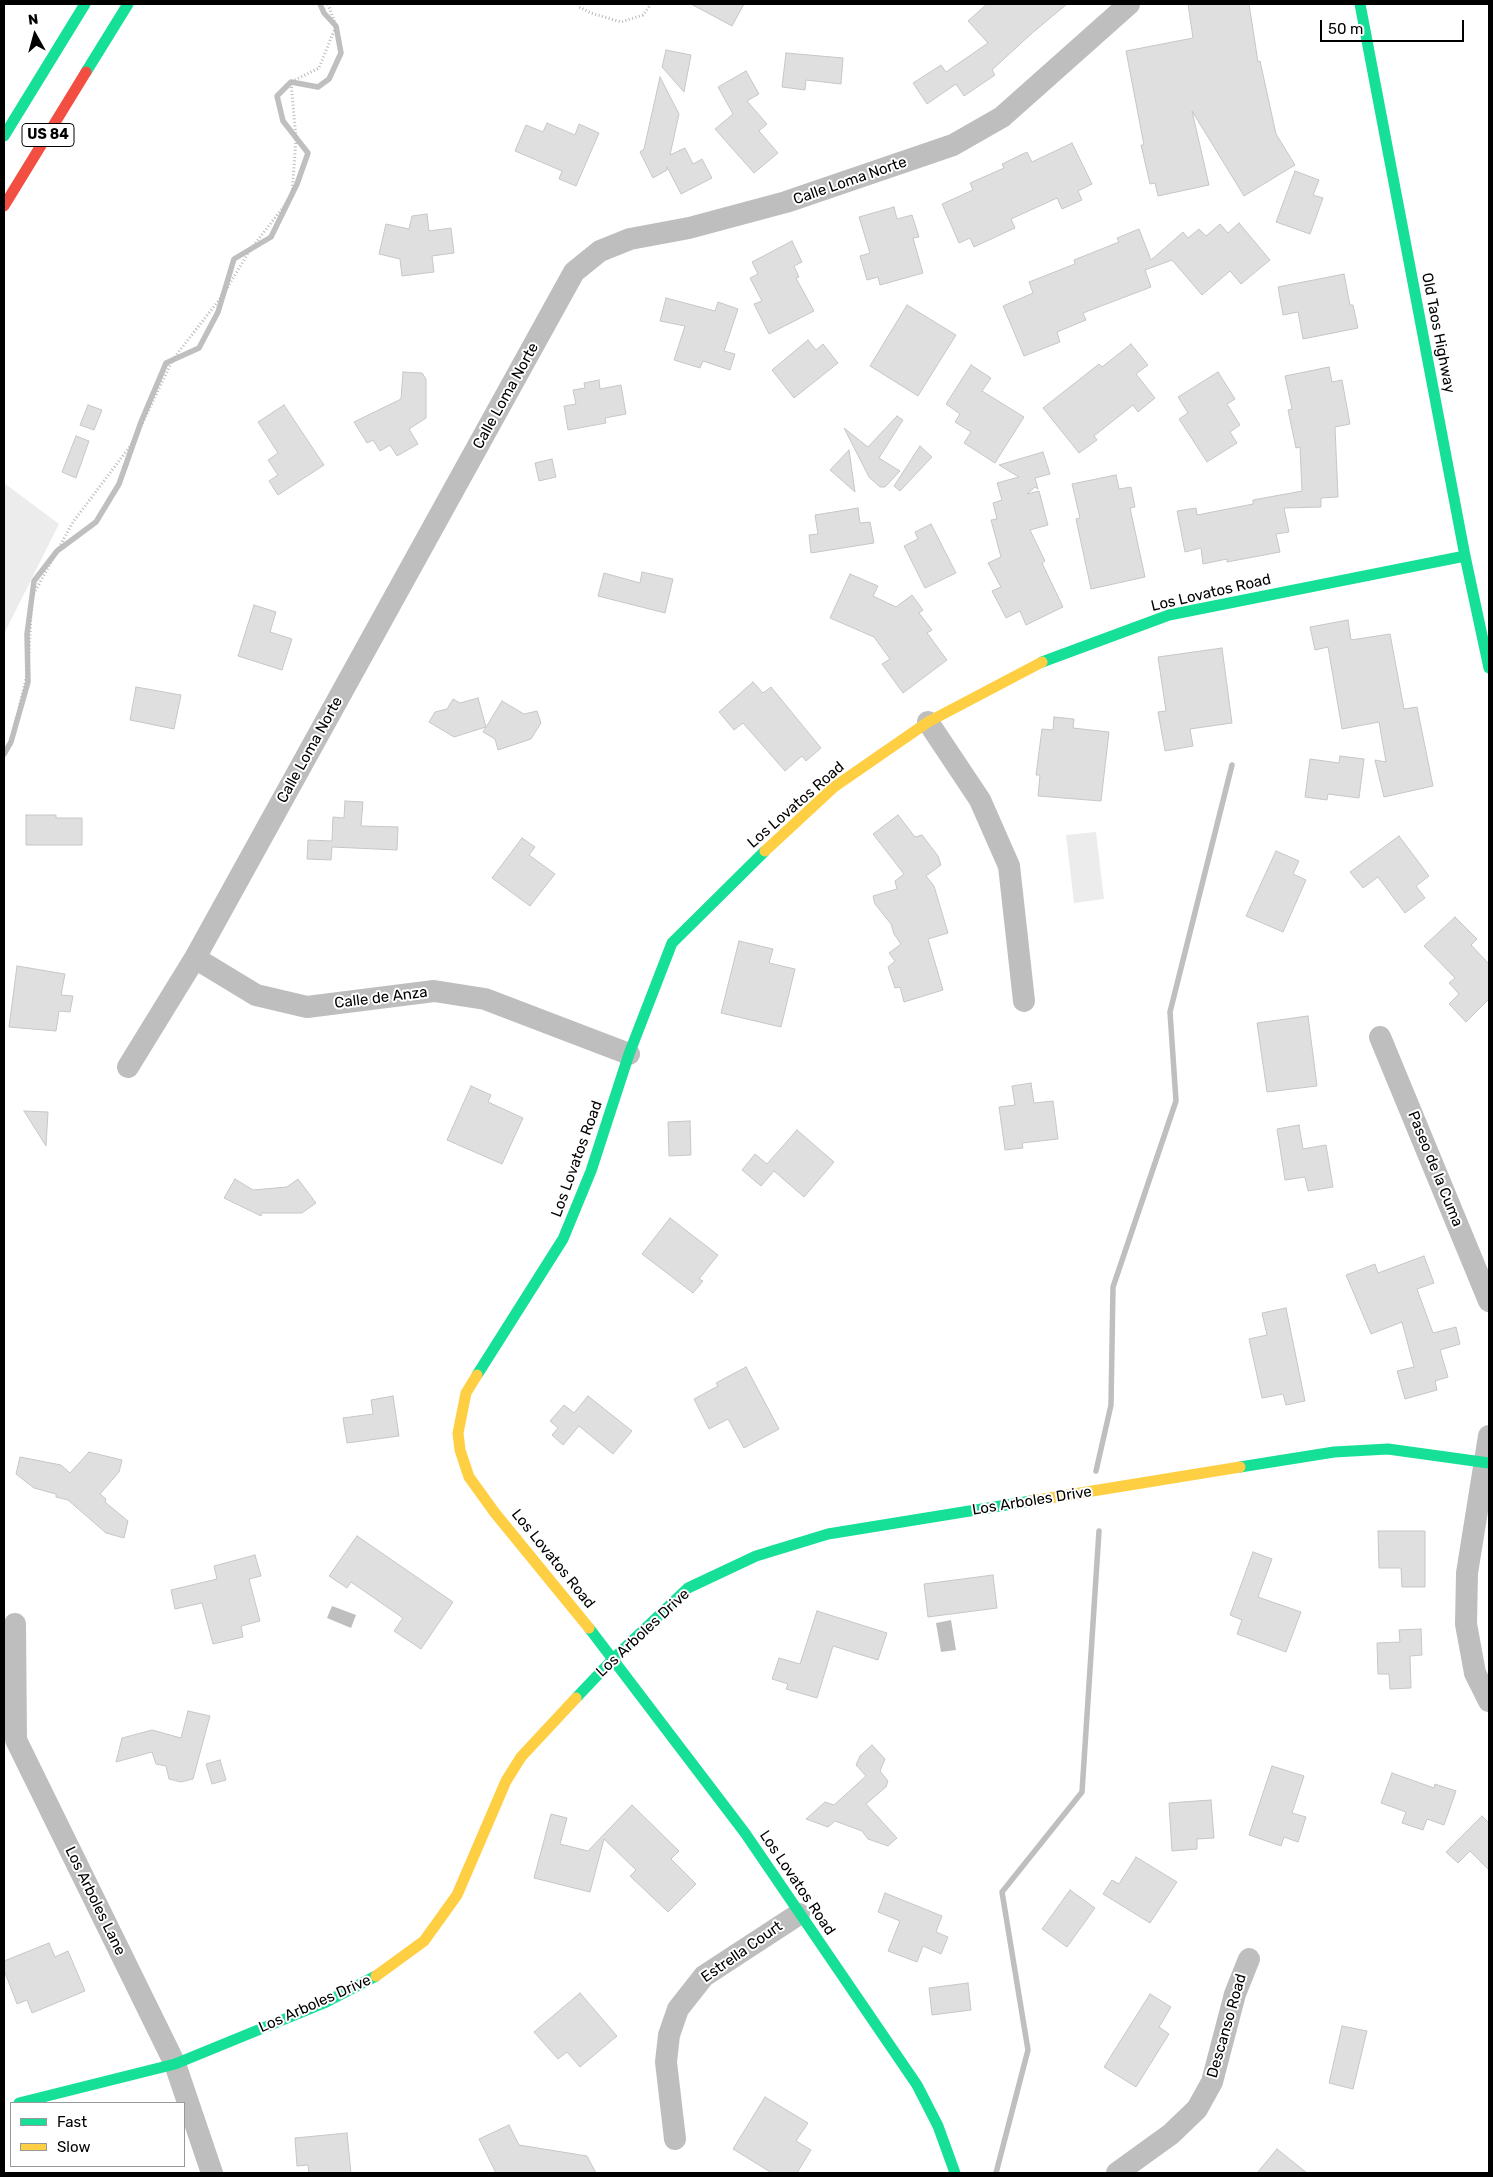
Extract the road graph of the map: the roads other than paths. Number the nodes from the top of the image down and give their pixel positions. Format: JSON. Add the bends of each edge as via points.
{"nodes":[{"id":1,"x":85,"y":4,"type":"edge"},
{"id":2,"x":128,"y":4,"type":"edge"},
{"id":3,"x":140,"y":4,"type":"edge"},
{"id":4,"x":1129,"y":4,"type":"edge"},
{"id":5,"x":1360,"y":4,"type":"edge"},
{"id":6,"x":93,"y":63,"type":"junction"},
{"id":7,"x":4,"y":136,"type":"edge"},
{"id":8,"x":4,"y":206,"type":"edge"},
{"id":9,"x":1465,"y":556,"type":"junction"},
{"id":10,"x":1481,"y":594,"type":"edge"},
{"id":11,"x":1489,"y":668,"type":"edge"},
{"id":12,"x":928,"y":722,"type":"junction"},
{"id":13,"x":195,"y":958,"type":"junction"},
{"id":14,"x":1024,"y":1002,"type":"dead end"},
{"id":15,"x":1380,"y":1037,"type":"dead end"},
{"id":16,"x":629,"y":1054,"type":"junction"},
{"id":17,"x":128,"y":1067,"type":"dead end"},
{"id":18,"x":1489,"y":1301,"type":"edge"},
{"id":19,"x":1489,"y":1436,"type":"edge"},
{"id":20,"x":1487,"y":1463,"type":"edge"},
{"id":21,"x":15,"y":1624,"type":"dead end"},
{"id":22,"x":614,"y":1658,"type":"junction"},
{"id":23,"x":1489,"y":1701,"type":"edge"},
{"id":24,"x":799,"y":1914,"type":"junction"},
{"id":25,"x":1250,"y":1958,"type":"dead end"},
{"id":26,"x":175,"y":2064,"type":"junction"},
{"id":27,"x":24,"y":2102,"type":"edge"},
{"id":28,"x":675,"y":2138,"type":"dead end"},
{"id":29,"x":212,"y":2173,"type":"edge"},
{"id":30,"x":955,"y":2173,"type":"edge"},
{"id":31,"x":1117,"y":2173,"type":"edge"}],
"edges":[{"from":1,"to":7,"type":"main road","number":"US 84"},
{"from":2,"to":6,"type":"main road","number":"US 84"},
{"from":3,"to":6,"type":"main road"},
{"from":4,"to":13,"type":"street","name":"Calle Loma Norte","via":[[1002,117],[953,145],[786,202],[689,228],[630,239],[600,251],[574,272]]},
{"from":5,"to":9,"type":"main road","name":"Old Taos Highway"},
{"from":6,"to":8,"type":"main road","number":"US 84"},
{"from":9,"to":10,"type":"main road","name":"Old Taos Highway"},
{"from":9,"to":12,"type":"main road","name":"Los Lovatos Road","via":[[1169,615],[1047,659]]},
{"from":10,"to":11,"type":"main road","name":"Old Taos Highway"},
{"from":12,"to":14,"type":"street","via":[[980,800],[1009,866]]},
{"from":12,"to":16,"type":"main road","name":"Los Lovatos Road","via":[[834,788],[672,943]]},
{"from":13,"to":16,"type":"street","name":"Calle de Anza","via":[[256,995],[307,1007],[434,991],[485,999]]},
{"from":13,"to":17,"type":"street","name":"Calle Loma Norte"},
{"from":15,"to":18,"type":"street","name":"Paseo de la Cuma"},
{"from":16,"to":22,"type":"main road","name":"Los Lovatos Road","via":[[592,1171],[563,1239],[466,1393],[458,1433],[469,1477]]},
{"from":19,"to":20,"type":"street"},
{"from":20,"to":22,"type":"main road","name":"Los Arboles Drive","via":[[1388,1449],[1334,1452],[828,1534],[756,1556],[688,1588]]},
{"from":20,"to":23,"type":"street","via":[[1467,1573],[1466,1624],[1475,1673]]},
{"from":21,"to":26,"type":"street","name":"Los Arboles Lane","via":[[16,1740]]},
{"from":22,"to":24,"type":"main road","name":"Los Lovatos Road","via":[[745,1833]]},
{"from":22,"to":26,"type":"main road","name":"Los Arboles Drive","via":[[521,1757],[506,1781],[457,1895],[424,1941],[377,1976],[324,2003]]},
{"from":24,"to":28,"type":"street","name":"Estrella Court","via":[[704,1976],[678,2009],[669,2035],[666,2062]]},
{"from":24,"to":30,"type":"main road","name":"Los Lovatos Road","via":[[917,2085],[938,2126]]},
{"from":25,"to":31,"type":"street","name":"Descanso Road","via":[[1235,1994],[1212,2082],[1201,2102],[1171,2134]]},
{"from":26,"to":27,"type":"main road","name":"Los Arboles Drive"},
{"from":26,"to":29,"type":"street","name":"Los Arboles Lane"}]}
